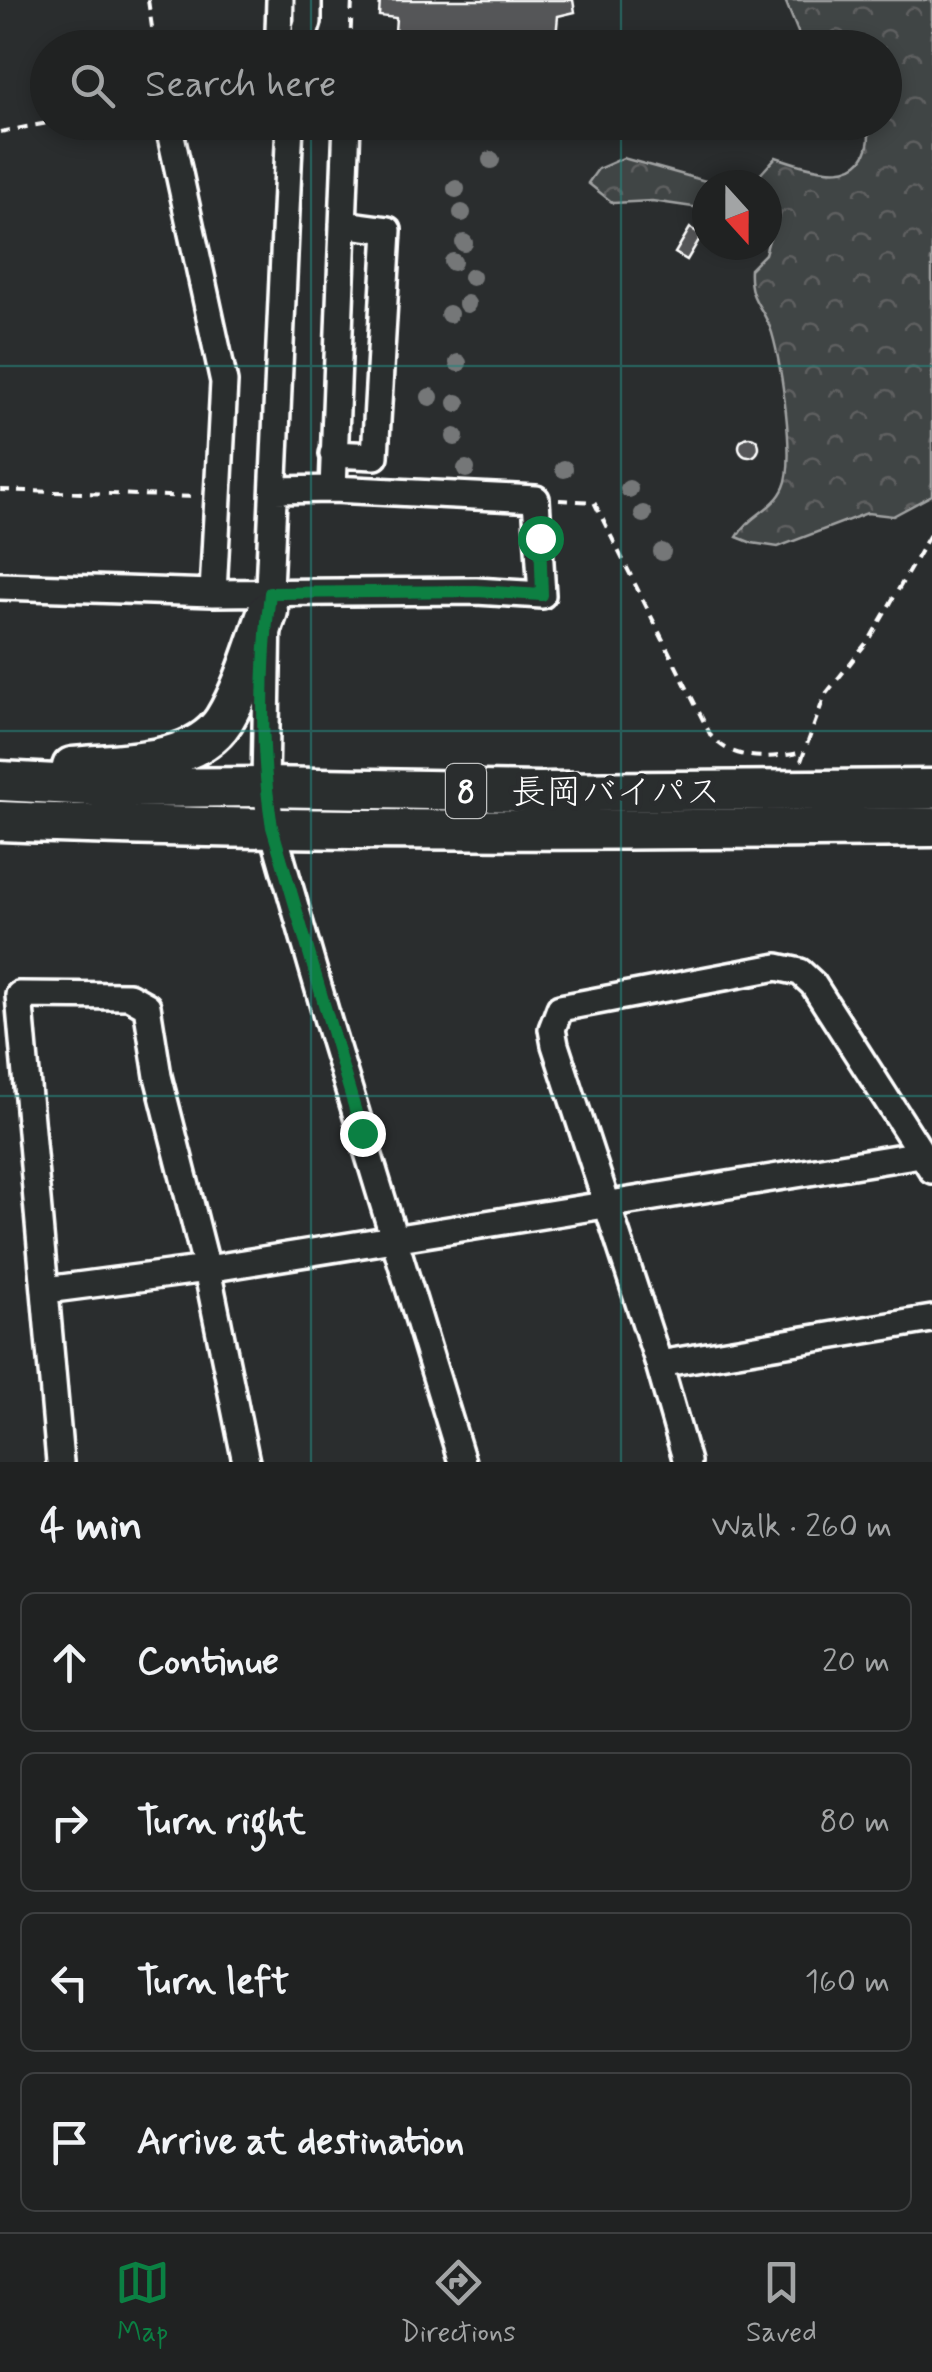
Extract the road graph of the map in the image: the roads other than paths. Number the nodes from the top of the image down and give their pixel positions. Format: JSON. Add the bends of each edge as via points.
{"nodes":[{"id":1,"x":280,"y":0,"type":"edge"},
{"id":2,"x":308,"y":0,"type":"edge"},
{"id":3,"x":279,"y":30,"type":"edge"},
{"id":4,"x":306,"y":30,"type":"edge"},
{"id":5,"x":172,"y":140,"type":"edge"},
{"id":6,"x":289,"y":140,"type":"edge"},
{"id":7,"x":346,"y":140,"type":"edge"},
{"id":8,"x":343,"y":224,"type":"junction"},
{"id":9,"x":333,"y":454,"type":"junction"},
{"id":10,"x":333,"y":489,"type":"junction"},
{"id":11,"x":275,"y":490,"type":"junction"},
{"id":12,"x":0,"y":586,"type":"edge"},
{"id":13,"x":214,"y":593,"type":"junction"},
{"id":14,"x":269,"y":602,"type":"junction"},
{"id":15,"x":0,"y":778,"type":"edge"},
{"id":16,"x":265,"y":786,"type":"junction"},
{"id":17,"x":932,"y":789,"type":"edge"},
{"id":18,"x":0,"y":822,"type":"edge"},
{"id":19,"x":272,"y":827,"type":"junction"},
{"id":20,"x":932,"y":827,"type":"edge"},
{"id":21,"x":927,"y":1162,"type":"edge"},
{"id":22,"x":608,"y":1204,"type":"junction"},
{"id":23,"x":395,"y":1239,"type":"junction"},
{"id":24,"x":207,"y":1269,"type":"junction"},
{"id":25,"x":46,"y":1290,"type":"junction"},
{"id":26,"x":932,"y":1319,"type":"edge"},
{"id":27,"x":659,"y":1364,"type":"junction"},
{"id":28,"x":60,"y":1462,"type":"edge"},
{"id":29,"x":246,"y":1462,"type":"edge"},
{"id":30,"x":462,"y":1462,"type":"edge"},
{"id":31,"x":687,"y":1462,"type":"edge"}],
"edges":[{"from":1,"to":3,"type":"street"},
{"from":2,"to":4,"type":"street"},
{"from":5,"to":13,"type":"street","via":[[224,382]]},
{"from":6,"to":11,"type":"street"},
{"from":7,"to":8,"type":"street"},
{"from":8,"to":9,"type":"street"},
{"from":8,"to":9,"type":"street","via":[[388,230],[376,456]]},
{"from":9,"to":10,"type":"street"},
{"from":10,"to":11,"type":"street"},
{"from":10,"to":14,"type":"street","via":[[536,498],[542,595],[476,591]]},
{"from":11,"to":14,"type":"street"},
{"from":12,"to":13,"type":"street"},
{"from":13,"to":14,"type":"street"},
{"from":14,"to":15,"type":"highway","via":[[224,720],[194,746],[153,758]]},
{"from":14,"to":16,"type":"street"},
{"from":15,"to":16,"type":"highway","name":"長岡バイパス","number":"8","via":[[130,788]]},
{"from":16,"to":17,"type":"highway","name":"長岡バイパス","number":"8"},
{"from":16,"to":19,"type":"street"},
{"from":18,"to":19,"type":"highway","name":"長岡バイパス","number":"8"},
{"from":19,"to":20,"type":"highway","name":"長岡バイパス","number":"8"},
{"from":19,"to":23,"type":"street"},
{"from":21,"to":22,"type":"street"},
{"from":21,"to":22,"type":"street","via":[[812,984],[800,972],[777,967],[560,1008],[555,1045]]},
{"from":22,"to":23,"type":"street"},
{"from":22,"to":27,"type":"street"},
{"from":23,"to":24,"type":"street"},
{"from":23,"to":30,"type":"street"},
{"from":24,"to":25,"type":"street"},
{"from":24,"to":25,"type":"street","via":[[147,1006],[130,996],[19,995]]},
{"from":24,"to":29,"type":"street"},
{"from":25,"to":28,"type":"street"},
{"from":26,"to":27,"type":"street"},
{"from":27,"to":31,"type":"street"}]}
